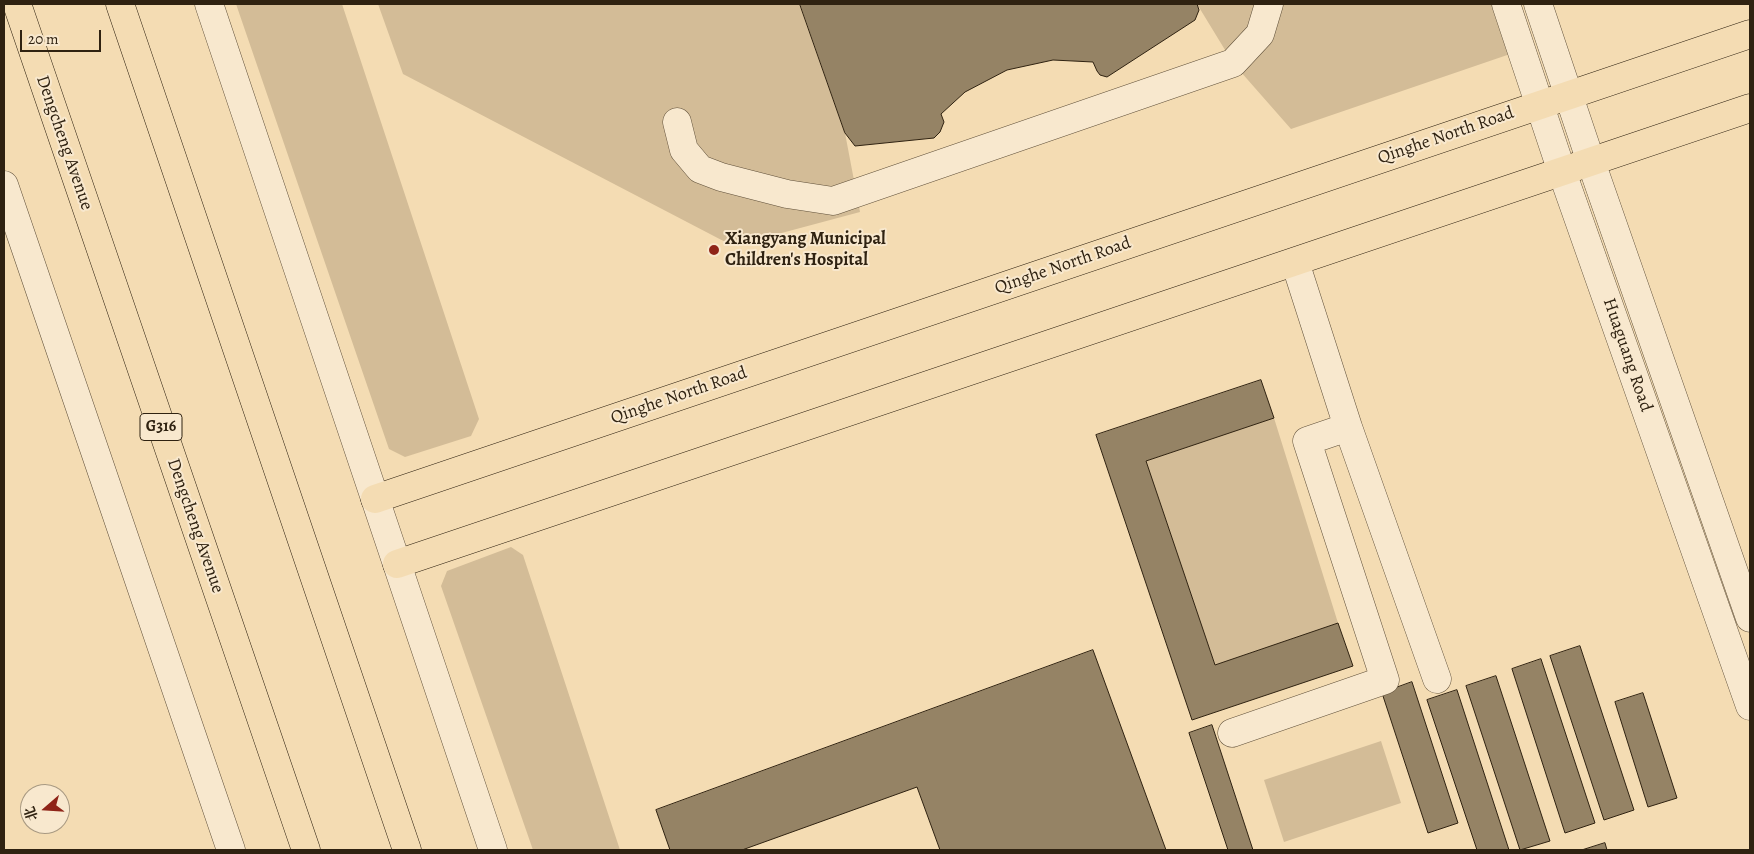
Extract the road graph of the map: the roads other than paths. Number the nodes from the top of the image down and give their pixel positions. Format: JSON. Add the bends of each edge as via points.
{"nodes":[{"id":1,"x":17,"y":4,"type":"edge"},
{"id":2,"x":120,"y":4,"type":"edge"},
{"id":3,"x":209,"y":4,"type":"edge"},
{"id":4,"x":1269,"y":4,"type":"edge"},
{"id":5,"x":1506,"y":4,"type":"edge"},
{"id":6,"x":1538,"y":4,"type":"edge"},
{"id":7,"x":1750,"y":34,"type":"edge"},
{"id":8,"x":1568,"y":95,"type":"junction"},
{"id":9,"x":1540,"y":104,"type":"junction"},
{"id":10,"x":1750,"y":108,"type":"edge"},
{"id":11,"x":677,"y":122,"type":"dead end"},
{"id":12,"x":1591,"y":162,"type":"junction"},
{"id":13,"x":1562,"y":172,"type":"junction"},
{"id":14,"x":4,"y":184,"type":"edge"},
{"id":15,"x":1295,"y":262,"type":"junction"},
{"id":16,"x":1348,"y":427,"type":"junction"},
{"id":17,"x":375,"y":499,"type":"junction"},
{"id":18,"x":397,"y":564,"type":"junction"},
{"id":19,"x":1750,"y":618,"type":"edge"},
{"id":20,"x":1436,"y":679,"type":"dead end"},
{"id":21,"x":1750,"y":706,"type":"edge"},
{"id":22,"x":1232,"y":733,"type":"dead end"},
{"id":23,"x":231,"y":850,"type":"edge"},
{"id":24,"x":306,"y":850,"type":"edge"},
{"id":25,"x":407,"y":850,"type":"edge"},
{"id":26,"x":493,"y":850,"type":"edge"}],
"edges":[{"from":1,"to":24,"type":"main road","name":"Dengcheng Avenue","number":"G316"},
{"from":2,"to":25,"type":"main road"},
{"from":3,"to":17,"type":"street"},
{"from":4,"to":11,"type":"street","via":[[1260,34],[1234,63],[833,201],[787,194],[700,169],[684,150]]},
{"from":5,"to":9,"type":"street","name":"Huaguang Road"},
{"from":6,"to":8,"type":"street","name":"Huaguang Road"},
{"from":7,"to":8,"type":"main road","name":"Qinghe North Road"},
{"from":8,"to":9,"type":"main road","name":"Qinghe North Road"},
{"from":8,"to":12,"type":"street","name":"Huaguang Road"},
{"from":9,"to":13,"type":"street","name":"Huaguang Road"},
{"from":9,"to":17,"type":"main road","name":"Qinghe North Road"},
{"from":10,"to":12,"type":"main road"},
{"from":12,"to":13,"type":"main road"},
{"from":12,"to":19,"type":"street","name":"Huaguang Road"},
{"from":13,"to":15,"type":"main road"},
{"from":13,"to":21,"type":"street","name":"Huaguang Road"},
{"from":14,"to":23,"type":"street"},
{"from":15,"to":16,"type":"street"},
{"from":15,"to":18,"type":"main road"},
{"from":16,"to":20,"type":"street"},
{"from":16,"to":22,"type":"street","via":[[1307,441],[1385,680]]},
{"from":17,"to":18,"type":"street"},
{"from":18,"to":26,"type":"street"}]}
